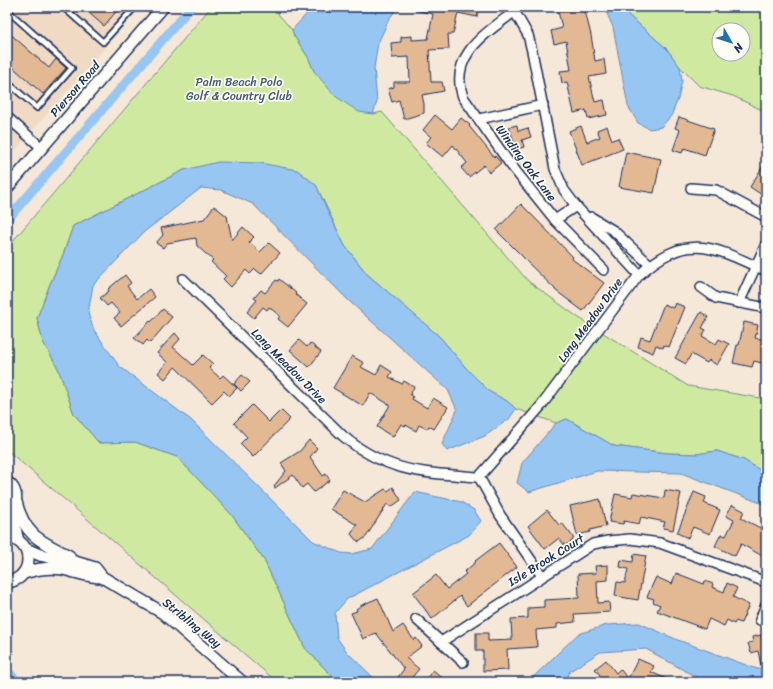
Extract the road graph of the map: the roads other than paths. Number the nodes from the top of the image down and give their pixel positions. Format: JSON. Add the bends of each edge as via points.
{"nodes":[{"id":1,"x":63,"y":7,"type":"edge"},
{"id":2,"x":136,"y":7,"type":"edge"},
{"id":3,"x":163,"y":7,"type":"edge"},
{"id":4,"x":513,"y":9,"type":"edge"},
{"id":5,"x":7,"y":10,"type":"edge"},
{"id":6,"x":8,"y":85,"type":"edge"},
{"id":7,"x":542,"y":105,"type":"junction"},
{"id":8,"x":7,"y":117,"type":"edge"},
{"id":9,"x":479,"y":119,"type":"junction"},
{"id":10,"x":42,"y":148,"type":"junction"},
{"id":11,"x":7,"y":188,"type":"edge"},
{"id":12,"x":691,"y":188,"type":"dead end"},
{"id":13,"x":579,"y":209,"type":"junction"},
{"id":14,"x":766,"y":218,"type":"edge"},
{"id":15,"x":555,"y":220,"type":"junction"},
{"id":16,"x":766,"y":244,"type":"edge"},
{"id":17,"x":650,"y":265,"type":"junction"},
{"id":18,"x":755,"y":266,"type":"junction"},
{"id":19,"x":604,"y":270,"type":"dead end"},
{"id":20,"x":766,"y":271,"type":"edge"},
{"id":21,"x":639,"y":275,"type":"junction"},
{"id":22,"x":183,"y":279,"type":"dead end"},
{"id":23,"x":701,"y":287,"type":"dead end"},
{"id":24,"x":738,"y":303,"type":"junction"},
{"id":25,"x":766,"y":308,"type":"edge"},
{"id":26,"x":479,"y":477,"type":"junction"},
{"id":27,"x":7,"y":482,"type":"edge"},
{"id":28,"x":9,"y":504,"type":"edge"},
{"id":29,"x":7,"y":515,"type":"edge"},
{"id":30,"x":7,"y":537,"type":"edge"},
{"id":31,"x":22,"y":545,"type":"junction"},
{"id":32,"x":89,"y":566,"type":"junction"},
{"id":33,"x":24,"y":573,"type":"junction"},
{"id":34,"x":542,"y":576,"type":"junction"},
{"id":35,"x":102,"y":578,"type":"junction"},
{"id":36,"x":7,"y":582,"type":"edge"},
{"id":37,"x":766,"y":582,"type":"edge"},
{"id":38,"x":766,"y":605,"type":"edge"},
{"id":39,"x":416,"y":619,"type":"dead end"},
{"id":40,"x":760,"y":620,"type":"dead end"},
{"id":41,"x":440,"y":642,"type":"junction"},
{"id":42,"x":463,"y":662,"type":"dead end"},
{"id":43,"x":242,"y":682,"type":"edge"}],
"edges":[{"from":1,"to":2,"type":"lane","via":[[103,42]]},
{"from":3,"to":10,"type":"street","name":"Pierson Road"},
{"from":4,"to":7,"type":"street","name":"Winding Oak Lane","via":[[528,36]]},
{"from":4,"to":9,"type":"street","name":"Winding Oak Lane","via":[[472,48],[462,62],[459,74],[461,91]]},
{"from":5,"to":6,"type":"lane","via":[[72,68],[37,108]]},
{"from":7,"to":9,"type":"street","name":"Winding Oak Lane"},
{"from":7,"to":13,"type":"street","name":"Winding Oak Lane","via":[[555,168],[564,190]]},
{"from":8,"to":10,"type":"street"},
{"from":9,"to":15,"type":"street","name":"Winding Oak Lane","via":[[510,164]]},
{"from":10,"to":11,"type":"street","name":"Pierson Road"},
{"from":12,"to":14,"type":"street","via":[[716,190]]},
{"from":13,"to":15,"type":"street","name":"Winding Oak Lane"},
{"from":13,"to":17,"type":"street","name":"Winding Oak Lane","via":[[614,231]]},
{"from":13,"to":21,"type":"street","name":"Winding Oak Lane"},
{"from":15,"to":19,"type":"street","name":"Winding Oak Lane"},
{"from":16,"to":18,"type":"street"},
{"from":17,"to":18,"type":"street","name":"Long Meadow Drive","via":[[676,250],[700,247],[724,252]]},
{"from":17,"to":21,"type":"street","name":"Long Meadow Drive"},
{"from":18,"to":20,"type":"street","name":"Long Meadow Drive"},
{"from":18,"to":24,"type":"street"},
{"from":21,"to":26,"type":"street","name":"Long Meadow Drive","via":[[541,406]]},
{"from":22,"to":26,"type":"street","name":"Long Meadow Drive","via":[[343,436],[363,452],[409,470]]},
{"from":23,"to":24,"type":"street","via":[[716,298]]},
{"from":24,"to":25,"type":"street"},
{"from":26,"to":34,"type":"street","via":[[500,515]]},
{"from":27,"to":28,"type":"street","via":[[13,486]]},
{"from":28,"to":29,"type":"street"},
{"from":28,"to":31,"type":"street"},
{"from":28,"to":32,"type":"street","via":[[38,539]]},
{"from":30,"to":31,"type":"street","name":"Stribling Way"},
{"from":31,"to":32,"type":"street","name":"Stribling Way","via":[[40,554]]},
{"from":31,"to":33,"type":"street","via":[[28,557]]},
{"from":32,"to":35,"type":"street","name":"Stribling Way","via":[[95,568]]},
{"from":33,"to":35,"type":"street","name":"Stribling Way","via":[[44,567]]},
{"from":33,"to":36,"type":"street","name":"Stribling Way","via":[[16,580]]},
{"from":34,"to":37,"type":"street","name":"Isle Brook Court","via":[[593,544],[630,539],[666,545]]},
{"from":34,"to":41,"type":"street","name":"Isle Brook Court"},
{"from":35,"to":43,"type":"street","name":"Stribling Way","via":[[163,613]]},
{"from":38,"to":40,"type":"street"},
{"from":39,"to":41,"type":"street"},
{"from":41,"to":42,"type":"street"}]}
